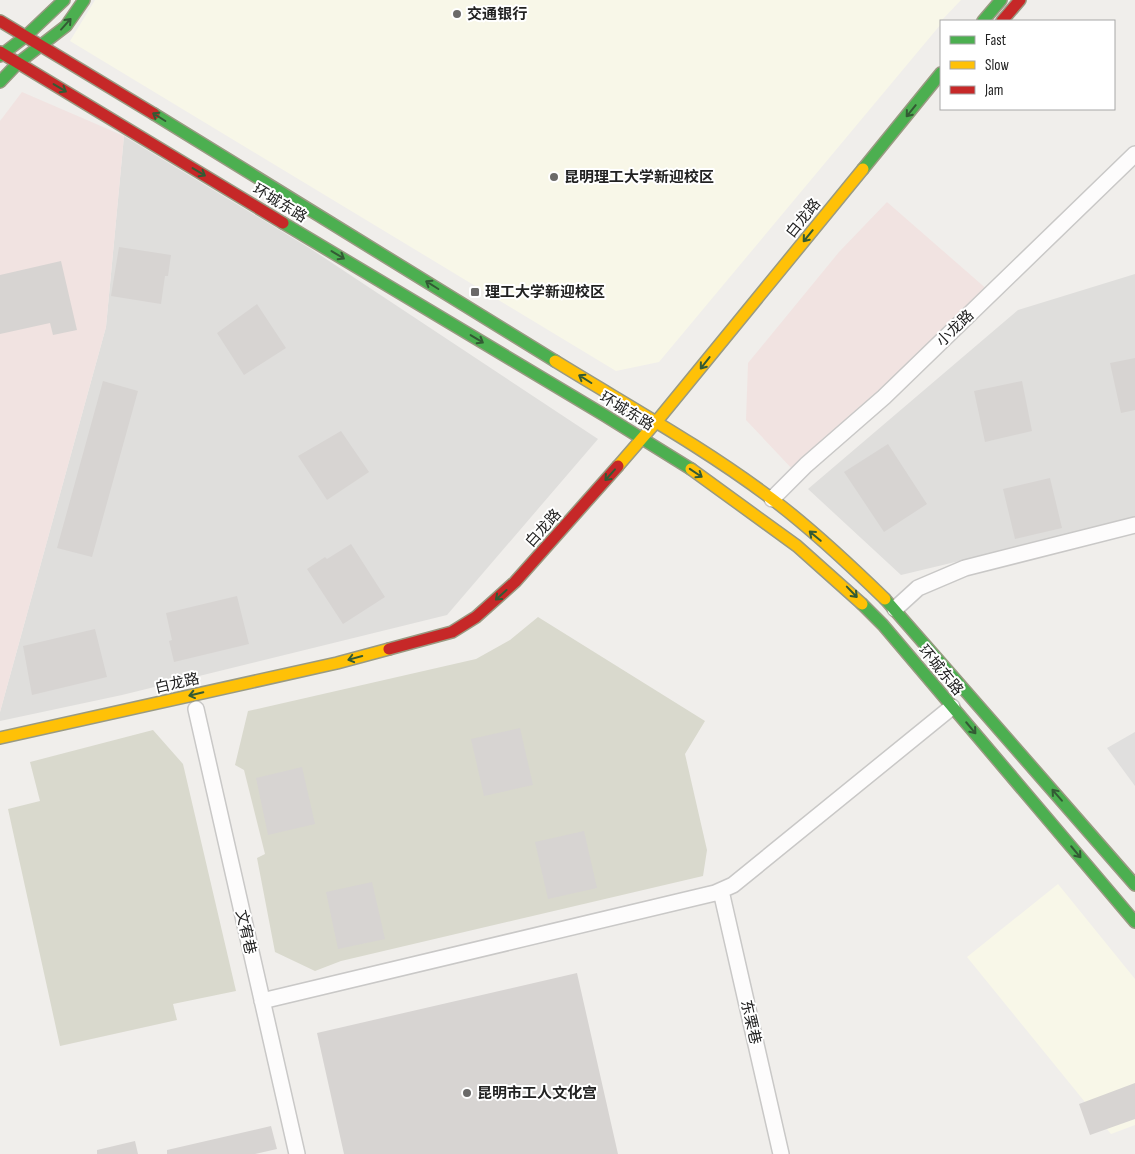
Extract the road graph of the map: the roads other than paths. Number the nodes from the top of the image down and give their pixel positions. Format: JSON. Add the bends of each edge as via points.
{"nodes":[{"id":1,"x":64,"y":0,"type":"edge"},
{"id":2,"x":84,"y":0,"type":"edge"},
{"id":3,"x":1001,"y":0,"type":"edge"},
{"id":4,"x":1020,"y":0,"type":"edge"},
{"id":5,"x":984,"y":20,"type":"edge"},
{"id":6,"x":1003,"y":20,"type":"edge"},
{"id":7,"x":0,"y":21,"type":"edge"},
{"id":8,"x":26,"y":36,"type":"junction"},
{"id":9,"x":43,"y":45,"type":"junction"},
{"id":10,"x":1,"y":54,"type":"edge"},
{"id":11,"x":18,"y":63,"type":"junction"},
{"id":12,"x":940,"y":74,"type":"edge"},
{"id":13,"x":0,"y":82,"type":"edge"},
{"id":14,"x":1135,"y":154,"type":"edge"},
{"id":15,"x":657,"y":422,"type":"junction"},
{"id":16,"x":673,"y":426,"type":"junction"},
{"id":17,"x":642,"y":438,"type":"junction"},
{"id":18,"x":652,"y":450,"type":"junction"},
{"id":19,"x":772,"y":499,"type":"junction"},
{"id":20,"x":1135,"y":525,"type":"edge"},
{"id":21,"x":895,"y":609,"type":"junction"},
{"id":22,"x":952,"y":707,"type":"junction"},
{"id":23,"x":196,"y":709,"type":"dead end"},
{"id":24,"x":0,"y":738,"type":"edge"},
{"id":25,"x":1135,"y":885,"type":"edge"},
{"id":26,"x":721,"y":891,"type":"junction"},
{"id":27,"x":1135,"y":922,"type":"edge"},
{"id":28,"x":262,"y":1000,"type":"junction"},
{"id":29,"x":297,"y":1154,"type":"edge"},
{"id":30,"x":781,"y":1154,"type":"edge"}],
"edges":[{"from":1,"to":8,"type":"main road"},
{"from":9,"to":2,"type":"main road","one_way":true,"via":[[66,26]]},
{"from":3,"to":5,"type":"main road"},
{"from":4,"to":6,"type":"main road"},
{"from":7,"to":8,"type":"main road","name":"环城东路"},
{"from":8,"to":9,"type":"main road","name":"环城东路"},
{"from":8,"to":10,"type":"main road"},
{"from":9,"to":11,"type":"main road"},
{"from":15,"to":9,"type":"main road","name":"环城东路","one_way":true},
{"from":10,"to":11,"type":"main road","name":"环城东路"},
{"from":11,"to":13,"type":"main road"},
{"from":11,"to":17,"type":"main road","name":"环城东路","one_way":true},
{"from":12,"to":15,"type":"main road","name":"白龙路","one_way":true},
{"from":14,"to":19,"type":"street","name":"小龙路","via":[[884,397]]},
{"from":15,"to":16,"type":"main road","name":"环城东路"},
{"from":15,"to":17,"type":"main road","name":"白龙路"},
{"from":16,"to":18,"type":"main road"},
{"from":16,"to":19,"type":"main road","name":"环城东路"},
{"from":17,"to":18,"type":"main road","name":"环城东路"},
{"from":17,"to":24,"type":"main road","name":"白龙路","one_way":true,"via":[[515,582],[476,617],[452,632],[337,663]]},
{"from":18,"to":22,"type":"main road","name":"环城东路","one_way":true,"via":[[755,513],[814,558],[849,589]]},
{"from":21,"to":19,"type":"main road","name":"环城东路","one_way":true,"via":[[843,559]]},
{"from":20,"to":21,"type":"street","via":[[966,568],[918,588]]},
{"from":25,"to":21,"type":"main road","name":"环城东路","one_way":true},
{"from":22,"to":26,"type":"street","via":[[733,886]]},
{"from":22,"to":27,"type":"main road","name":"环城东路","one_way":true},
{"from":23,"to":28,"type":"street","name":"文宥巷"},
{"from":26,"to":28,"type":"street"},
{"from":26,"to":30,"type":"street","name":"东栗巷"},
{"from":28,"to":29,"type":"street","name":"文宥巷"}]}
